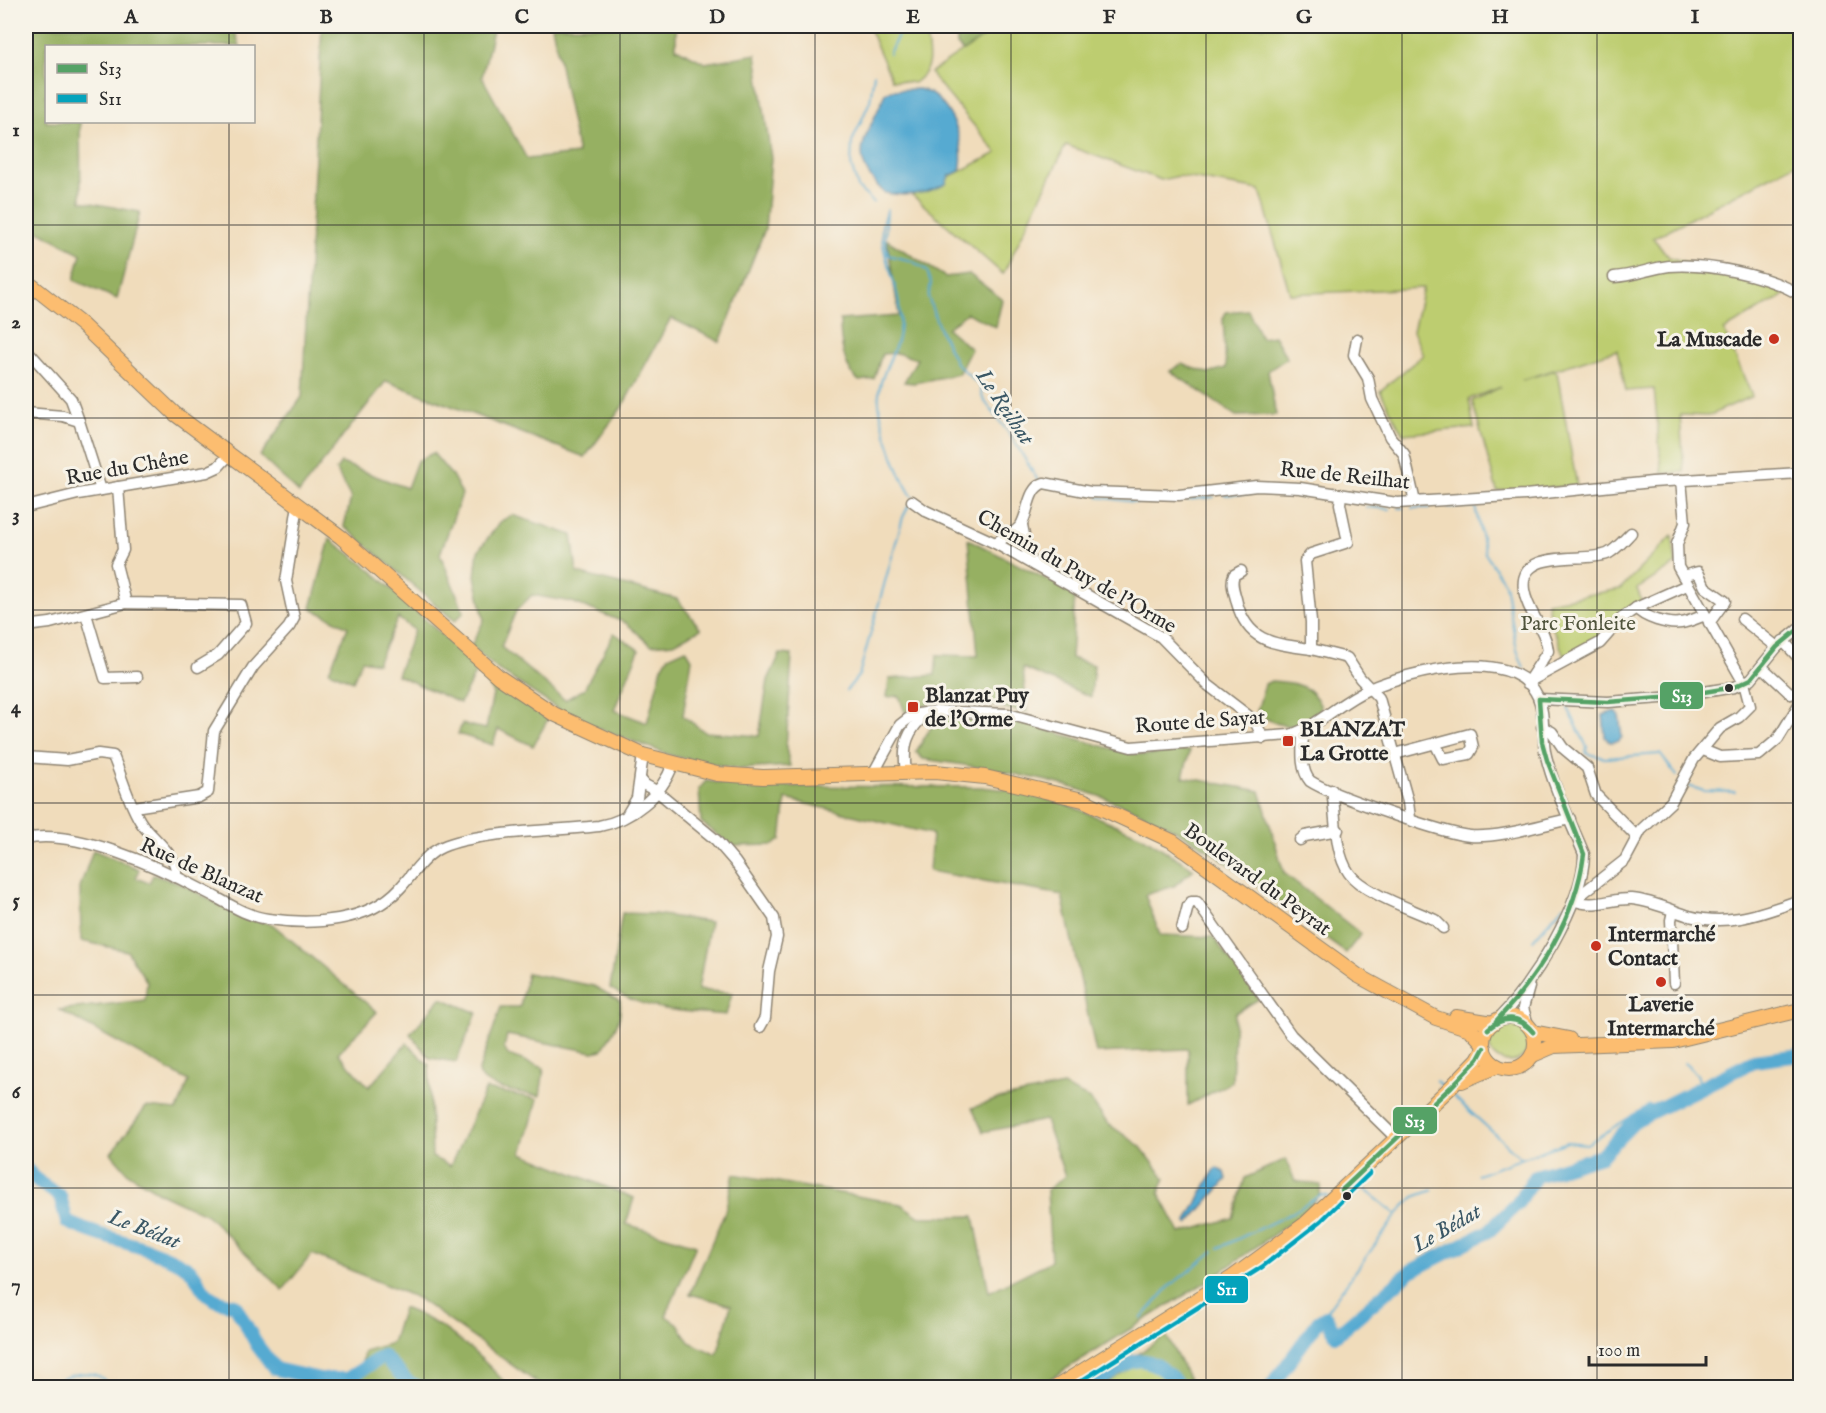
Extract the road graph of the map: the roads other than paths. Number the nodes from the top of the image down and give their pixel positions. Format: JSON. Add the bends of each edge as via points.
{"nodes":[{"id":1,"x":1614,"y":277,"type":"dead end"},
{"id":2,"x":26,"y":281,"type":"edge"},
{"id":3,"x":1800,"y":296,"type":"edge"},
{"id":4,"x":1357,"y":339,"type":"dead end"},
{"id":5,"x":26,"y":349,"type":"edge"},
{"id":6,"x":26,"y":413,"type":"edge"},
{"id":7,"x":79,"y":421,"type":"junction"},
{"id":8,"x":230,"y":454,"type":"junction"},
{"id":9,"x":1800,"y":473,"type":"edge"},
{"id":10,"x":1681,"y":480,"type":"junction"},
{"id":11,"x":118,"y":487,"type":"junction"},
{"id":12,"x":101,"y":490,"type":"junction"},
{"id":13,"x":1341,"y":495,"type":"junction"},
{"id":14,"x":912,"y":501,"type":"dead end"},
{"id":15,"x":1415,"y":502,"type":"junction"},
{"id":16,"x":300,"y":506,"type":"junction"},
{"id":17,"x":26,"y":507,"type":"edge"},
{"id":18,"x":1022,"y":525,"type":"junction"},
{"id":19,"x":1631,"y":533,"type":"dead end"},
{"id":20,"x":995,"y":543,"type":"junction"},
{"id":21,"x":1034,"y":565,"type":"junction"},
{"id":22,"x":1241,"y":571,"type":"dead end"},
{"id":23,"x":1687,"y":585,"type":"junction"},
{"id":24,"x":1705,"y":586,"type":"junction"},
{"id":25,"x":126,"y":603,"type":"junction"},
{"id":26,"x":1636,"y":608,"type":"junction"},
{"id":27,"x":86,"y":614,"type":"junction"},
{"id":28,"x":1707,"y":619,"type":"junction"},
{"id":29,"x":1742,"y":619,"type":"dead end"},
{"id":30,"x":26,"y":626,"type":"edge"},
{"id":31,"x":1800,"y":628,"type":"edge"},
{"id":32,"x":1780,"y":644,"type":"junction"},
{"id":33,"x":1311,"y":649,"type":"junction"},
{"id":34,"x":1800,"y":659,"type":"edge"},
{"id":35,"x":198,"y":667,"type":"dead end"},
{"id":36,"x":1762,"y":667,"type":"junction"},
{"id":37,"x":136,"y":677,"type":"dead end"},
{"id":38,"x":1744,"y":682,"type":"junction"},
{"id":39,"x":1527,"y":683,"type":"junction"},
{"id":40,"x":1369,"y":689,"type":"junction"},
{"id":41,"x":1800,"y":689,"type":"edge"},
{"id":42,"x":1539,"y":699,"type":"junction"},
{"id":43,"x":1800,"y":703,"type":"edge"},
{"id":44,"x":927,"y":712,"type":"junction"},
{"id":45,"x":1250,"y":716,"type":"junction"},
{"id":46,"x":1542,"y":727,"type":"junction"},
{"id":47,"x":1303,"y":731,"type":"junction"},
{"id":48,"x":1278,"y":736,"type":"junction"},
{"id":49,"x":1263,"y":738,"type":"junction"},
{"id":50,"x":1435,"y":743,"type":"dead end"},
{"id":51,"x":1703,"y":750,"type":"junction"},
{"id":52,"x":643,"y":754,"type":"junction"},
{"id":53,"x":1395,"y":754,"type":"junction"},
{"id":54,"x":26,"y":757,"type":"edge"},
{"id":55,"x":673,"y":764,"type":"junction"},
{"id":56,"x":906,"y":772,"type":"junction"},
{"id":57,"x":873,"y":774,"type":"junction"},
{"id":58,"x":640,"y":779,"type":"junction"},
{"id":59,"x":1332,"y":790,"type":"junction"},
{"id":60,"x":658,"y":792,"type":"junction"},
{"id":61,"x":134,"y":807,"type":"junction"},
{"id":62,"x":624,"y":818,"type":"junction"},
{"id":63,"x":1410,"y":818,"type":"junction"},
{"id":64,"x":1570,"y":819,"type":"junction"},
{"id":65,"x":1338,"y":830,"type":"junction"},
{"id":66,"x":1636,"y":836,"type":"junction"},
{"id":67,"x":26,"y":839,"type":"edge"},
{"id":68,"x":1300,"y":840,"type":"dead end"},
{"id":69,"x":176,"y":877,"type":"junction"},
{"id":70,"x":1574,"y":900,"type":"junction"},
{"id":71,"x":1800,"y":900,"type":"edge"},
{"id":72,"x":1673,"y":911,"type":"junction"},
{"id":73,"x":1443,"y":928,"type":"dead end"},
{"id":74,"x":1182,"y":929,"type":"dead end"},
{"id":75,"x":1532,"y":979,"type":"junction"},
{"id":76,"x":1674,"y":983,"type":"dead end"},
{"id":77,"x":1401,"y":1000,"type":"junction"},
{"id":78,"x":1800,"y":1010,"type":"edge"},
{"id":79,"x":1494,"y":1022,"type":"junction"},
{"id":80,"x":760,"y":1027,"type":"dead end"},
{"id":81,"x":1530,"y":1028,"type":"junction"},
{"id":82,"x":1719,"y":1029,"type":"junction"},
{"id":83,"x":1483,"y":1045,"type":"junction"},
{"id":84,"x":1533,"y":1055,"type":"junction"},
{"id":85,"x":1497,"y":1066,"type":"junction"},
{"id":86,"x":1452,"y":1086,"type":"junction"},
{"id":87,"x":1397,"y":1138,"type":"junction"},
{"id":88,"x":1055,"y":1388,"type":"edge"}],
"edges":[{"from":1,"to":3,"type":"street","via":[[1668,266],[1689,266],[1761,279]]},
{"from":2,"to":8,"type":"main road","name":"Boulevard du Peyrat","via":[[82,325],[176,414]]},
{"from":4,"to":15,"type":"street","via":[[1354,355],[1368,378],[1372,399],[1390,437],[1404,454]]},
{"from":5,"to":7,"type":"street","via":[[71,399]]},
{"from":6,"to":7,"type":"street"},
{"from":7,"to":12,"type":"street"},
{"from":8,"to":11,"type":"street","name":"Rue du Chêne","via":[[207,472]]},
{"from":8,"to":16,"type":"main road","name":"Boulevard du Peyrat"},
{"from":9,"to":10,"type":"street","name":"Rue de Reilhat"},
{"from":10,"to":15,"type":"street","name":"Rue de Reilhat"},
{"from":10,"to":23,"type":"street","via":[[1685,523],[1676,551],[1678,567]]},
{"from":11,"to":12,"type":"street","name":"Rue du Chêne"},
{"from":11,"to":25,"type":"street","via":[[123,550],[116,564]]},
{"from":12,"to":17,"type":"street","name":"Rue du Chêne"},
{"from":13,"to":15,"type":"street","name":"Rue de Reilhat","via":[[1390,503]]},
{"from":13,"to":18,"type":"street","name":"Rue de Reilhat","via":[[1257,486],[1179,495],[1100,492],[1041,484]]},
{"from":13,"to":33,"type":"street","via":[[1348,542],[1311,554],[1305,561]]},
{"from":14,"to":20,"type":"street","name":"Chemin du Puy de l'Orme"},
{"from":16,"to":52,"type":"main road","name":"Boulevard du Peyrat","via":[[379,569],[518,692],[554,714]]},
{"from":16,"to":61,"type":"street","via":[[286,581],[294,618],[253,667],[216,726],[208,792],[199,797]]},
{"from":18,"to":20,"type":"street"},
{"from":18,"to":21,"type":"street"},
{"from":19,"to":39,"type":"street","via":[[1608,554],[1540,562],[1528,571],[1525,597],[1548,651]]},
{"from":20,"to":21,"type":"street","name":"Chemin du Puy de l'Orme"},
{"from":21,"to":45,"type":"street","name":"Chemin du Puy de l'Orme","via":[[1161,637],[1208,685]]},
{"from":22,"to":33,"type":"street","via":[[1232,581],[1240,615],[1255,635],[1274,644]]},
{"from":23,"to":24,"type":"street"},
{"from":23,"to":24,"type":"street","via":[[1698,572]]},
{"from":23,"to":26,"type":"street"},
{"from":23,"to":28,"type":"street"},
{"from":24,"to":28,"type":"street","via":[[1725,601]]},
{"from":25,"to":27,"type":"street"},
{"from":25,"to":35,"type":"street","via":[[241,605],[246,623],[218,655]]},
{"from":26,"to":28,"type":"street","via":[[1642,615],[1670,623]]},
{"from":26,"to":39,"type":"street","via":[[1600,643]]},
{"from":27,"to":30,"type":"street"},
{"from":27,"to":37,"type":"street","via":[[105,678]]},
{"from":28,"to":38,"type":"street"},
{"from":29,"to":32,"type":"street"},
{"from":31,"to":32,"type":"street"},
{"from":32,"to":34,"type":"street"},
{"from":32,"to":36,"type":"street"},
{"from":33,"to":40,"type":"street","via":[[1347,658]]},
{"from":36,"to":38,"type":"street"},
{"from":36,"to":41,"type":"street","via":[[1791,694]]},
{"from":38,"to":42,"type":"street","via":[[1726,689],[1674,697],[1608,702]]},
{"from":38,"to":51,"type":"street","via":[[1750,706],[1720,728]]},
{"from":39,"to":40,"type":"street","name":"Route de Sayat","via":[[1495,668],[1471,665]]},
{"from":39,"to":42,"type":"street","name":"Route de Sayat"},
{"from":40,"to":47,"type":"street","name":"Route de Sayat"},
{"from":40,"to":53,"type":"street","via":[[1379,698]]},
{"from":42,"to":46,"type":"street"},
{"from":43,"to":51,"type":"street","via":[[1778,739],[1759,755],[1720,757]]},
{"from":44,"to":49,"type":"street","name":"Route de Sayat","via":[[1008,714],[1131,747]]},
{"from":44,"to":56,"type":"street","via":[[905,740]]},
{"from":44,"to":57,"type":"street","name":"Route de Sayat","via":[[913,715],[900,726]]},
{"from":45,"to":48,"type":"street"},
{"from":45,"to":49,"type":"street","name":"Chemin du Puy de l'Orme"},
{"from":46,"to":64,"type":"street","via":[[1547,760]]},
{"from":46,"to":66,"type":"street","via":[[1552,732],[1563,748],[1587,768],[1596,795]]},
{"from":47,"to":48,"type":"street","name":"Route de Sayat"},
{"from":47,"to":59,"type":"street","via":[[1306,777]]},
{"from":48,"to":49,"type":"street","name":"Route de Sayat"},
{"from":50,"to":53,"type":"street"},
{"from":51,"to":66,"type":"street","via":[[1688,766],[1671,802]]},
{"from":52,"to":55,"type":"main road","name":"Boulevard du Peyrat"},
{"from":52,"to":58,"type":"street"},
{"from":53,"to":63,"type":"street"},
{"from":54,"to":61,"type":"street","via":[[67,760],[98,754],[112,756]]},
{"from":55,"to":57,"type":"main road","name":"Boulevard du Peyrat","via":[[717,774],[763,777]]},
{"from":55,"to":60,"type":"street","name":"Rue de Blanzat"},
{"from":56,"to":57,"type":"main road","name":"Boulevard du Peyrat"},
{"from":56,"to":77,"type":"main road","name":"Boulevard du Peyrat","via":[[985,777],[1033,786],[1083,800],[1131,820],[1190,853],[1322,951]]},
{"from":58,"to":60,"type":"street"},
{"from":58,"to":62,"type":"street","via":[[637,798]]},
{"from":59,"to":63,"type":"street"},
{"from":59,"to":65,"type":"street"},
{"from":60,"to":62,"type":"street","name":"Rue de Blanzat"},
{"from":60,"to":80,"type":"street","via":[[726,851],[776,921],[765,1018]]},
{"from":61,"to":69,"type":"street","via":[[141,823],[174,864]]},
{"from":62,"to":69,"type":"street","name":"Rue de Blanzat","via":[[599,826],[447,845],[425,858],[384,902],[361,915],[343,918],[260,917]]},
{"from":63,"to":64,"type":"street","via":[[1470,836]]},
{"from":64,"to":70,"type":"street","via":[[1584,854]]},
{"from":65,"to":68,"type":"street"},
{"from":65,"to":73,"type":"street","via":[[1343,860],[1354,879],[1435,920]]},
{"from":66,"to":70,"type":"street","via":[[1625,860]]},
{"from":67,"to":69,"type":"street","name":"Rue de Blanzat","via":[[86,843]]},
{"from":70,"to":72,"type":"street","via":[[1585,905],[1609,899],[1638,900]]},
{"from":70,"to":75,"type":"street"},
{"from":71,"to":72,"type":"street","via":[[1743,920],[1710,921]]},
{"from":72,"to":76,"type":"street"},
{"from":74,"to":87,"type":"street","via":[[1188,906],[1197,902],[1291,1035]]},
{"from":75,"to":79,"type":"street"},
{"from":75,"to":81,"type":"street","via":[[1523,1008]]},
{"from":77,"to":79,"type":"main road","name":"Boulevard du Peyrat","via":[[1437,1013]]},
{"from":77,"to":83,"type":"main road","name":"Boulevard du Peyrat","via":[[1436,1018],[1470,1029]]},
{"from":78,"to":82,"type":"main road"},
{"from":79,"to":81,"type":"main road","via":[[1509,1017]]},
{"from":79,"to":83,"type":"main road"},
{"from":81,"to":82,"type":"main road","via":[[1575,1039]]},
{"from":81,"to":84,"type":"main road","via":[[1535,1043]]},
{"from":82,"to":84,"type":"main road","via":[[1652,1044],[1547,1046]]},
{"from":83,"to":85,"type":"main road"},
{"from":83,"to":86,"type":"main road","via":[[1478,1059]]},
{"from":84,"to":85,"type":"main road","via":[[1520,1067]]},
{"from":85,"to":86,"type":"main road"},
{"from":86,"to":87,"type":"main road"},
{"from":87,"to":88,"type":"main road","via":[[1281,1243]]}]}
